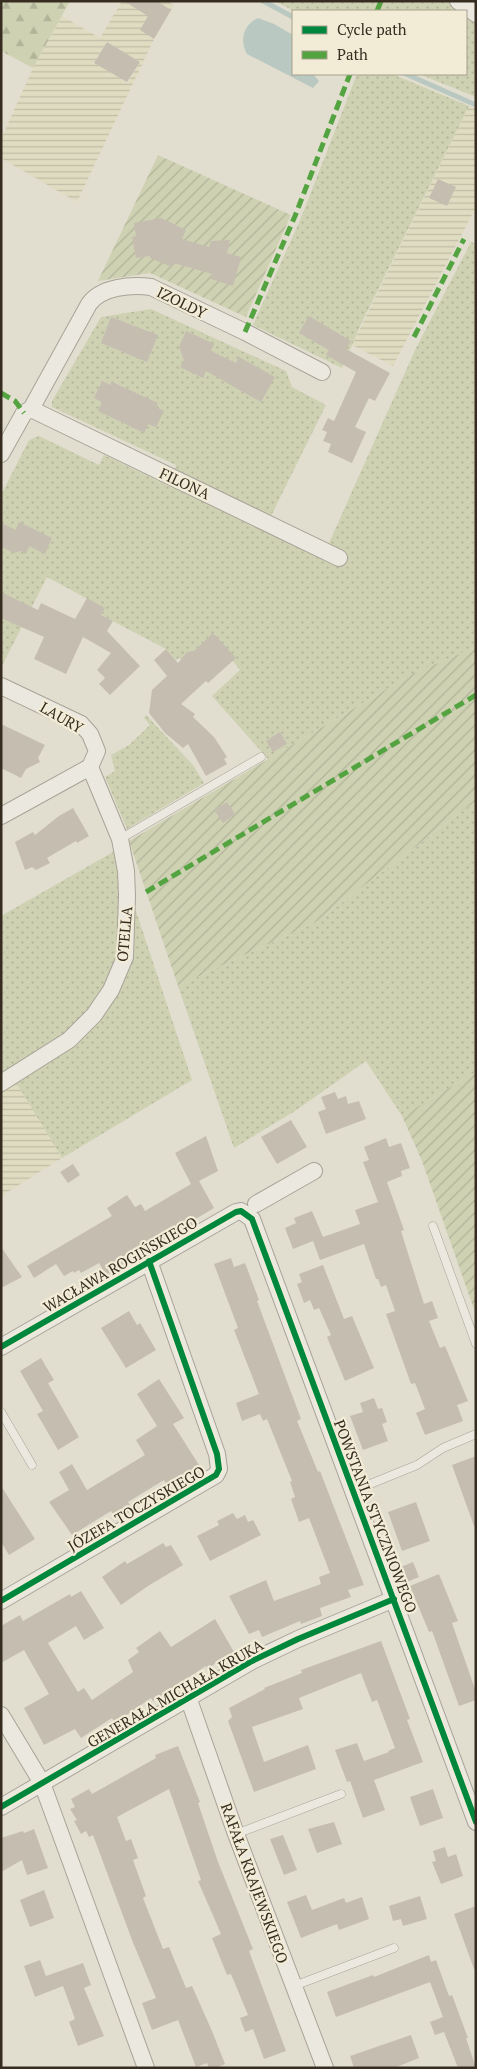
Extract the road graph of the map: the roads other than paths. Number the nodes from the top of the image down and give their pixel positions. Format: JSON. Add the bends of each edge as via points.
{"nodes":[{"id":1,"x":458,"y":1,"type":"edge"},
{"id":2,"x":476,"y":14,"type":"edge"},
{"id":3,"x":322,"y":372,"type":"dead end"},
{"id":4,"x":30,"y":409,"type":"junction"},
{"id":5,"x":1,"y":454,"type":"edge"},
{"id":6,"x":339,"y":558,"type":"dead end"},
{"id":7,"x":1,"y":686,"type":"edge"},
{"id":8,"x":261,"y":757,"type":"dead end"},
{"id":9,"x":90,"y":767,"type":"junction"},
{"id":10,"x":1,"y":816,"type":"edge"},
{"id":11,"x":120,"y":838,"type":"junction"},
{"id":12,"x":1,"y":1083,"type":"edge"},
{"id":13,"x":314,"y":1171,"type":"dead end"},
{"id":14,"x":254,"y":1211,"type":"junction"},
{"id":15,"x":434,"y":1226,"type":"dead end"},
{"id":16,"x":149,"y":1261,"type":"junction"},
{"id":17,"x":476,"y":1344,"type":"edge"},
{"id":18,"x":1,"y":1347,"type":"edge"},
{"id":19,"x":1,"y":1412,"type":"edge"},
{"id":20,"x":476,"y":1434,"type":"edge"},
{"id":21,"x":32,"y":1465,"type":"dead end"},
{"id":22,"x":352,"y":1491,"type":"junction"},
{"id":23,"x":394,"y":1599,"type":"junction"},
{"id":24,"x":1,"y":1601,"type":"edge"},
{"id":25,"x":188,"y":1697,"type":"junction"},
{"id":26,"x":1,"y":1715,"type":"edge"},
{"id":27,"x":42,"y":1783,"type":"junction"},
{"id":28,"x":341,"y":1794,"type":"dead end"},
{"id":29,"x":1,"y":1807,"type":"edge"},
{"id":30,"x":476,"y":1822,"type":"edge"},
{"id":31,"x":236,"y":1834,"type":"junction"},
{"id":32,"x":394,"y":1948,"type":"dead end"},
{"id":33,"x":294,"y":1986,"type":"junction"},
{"id":34,"x":146,"y":2068,"type":"edge"},
{"id":35,"x":325,"y":2068,"type":"edge"}],
"edges":[{"from":1,"to":2,"type":"street"},
{"from":3,"to":4,"type":"street","name":"IZOLDY","via":[[246,332],[165,294],[140,286],[100,293],[94,298]]},
{"from":4,"to":5,"type":"street","name":"IZOLDY","via":[[24,413]]},
{"from":4,"to":6,"type":"street","name":"FILONA"},
{"from":7,"to":9,"type":"street","name":"LAURY","via":[[81,724],[90,734],[97,751]]},
{"from":8,"to":11,"type":"lane"},
{"from":9,"to":10,"type":"street"},
{"from":9,"to":11,"type":"street","name":"OTELLA"},
{"from":11,"to":12,"type":"street","name":"OTELLA","via":[[128,895],[125,957],[120,972],[94,1015],[69,1040]]},
{"from":13,"to":14,"type":"street"},
{"from":14,"to":16,"type":"street","name":"WACŁAWA ROGIŃSKIEGO","via":[[236,1212]]},
{"from":14,"to":22,"type":"street","name":"POWSTANIA STYCZNIOWEGO"},
{"from":15,"to":17,"type":"lane"},
{"from":16,"to":18,"type":"street","name":"WACŁAWA ROGIŃSKIEGO"},
{"from":16,"to":24,"type":"street","name":"JÓZEFA TOCZYSKIEGO","via":[[217,1454],[219,1469],[216,1475]]},
{"from":19,"to":21,"type":"lane"},
{"from":20,"to":22,"type":"lane","via":[[443,1448],[417,1465]]},
{"from":22,"to":23,"type":"street","name":"POWSTANIA STYCZNIOWEGO"},
{"from":23,"to":25,"type":"street","name":"GENERAŁA MICHAŁA KRUKA","via":[[275,1650]]},
{"from":23,"to":30,"type":"street","name":"POWSTANIA STYCZNIOWEGO"},
{"from":25,"to":27,"type":"street","name":"GENERAŁA MICHAŁA KRUKA"},
{"from":25,"to":31,"type":"street","name":"RAFAŁA KRAJEWSKIEGO"},
{"from":26,"to":27,"type":"street"},
{"from":27,"to":29,"type":"street","name":"GENERAŁA MICHAŁA KRUKA"},
{"from":27,"to":34,"type":"street"},
{"from":28,"to":31,"type":"lane"},
{"from":31,"to":33,"type":"street","name":"RAFAŁA KRAJEWSKIEGO"},
{"from":32,"to":33,"type":"lane"},
{"from":33,"to":35,"type":"street","name":"RAFAŁA KRAJEWSKIEGO"}]}
